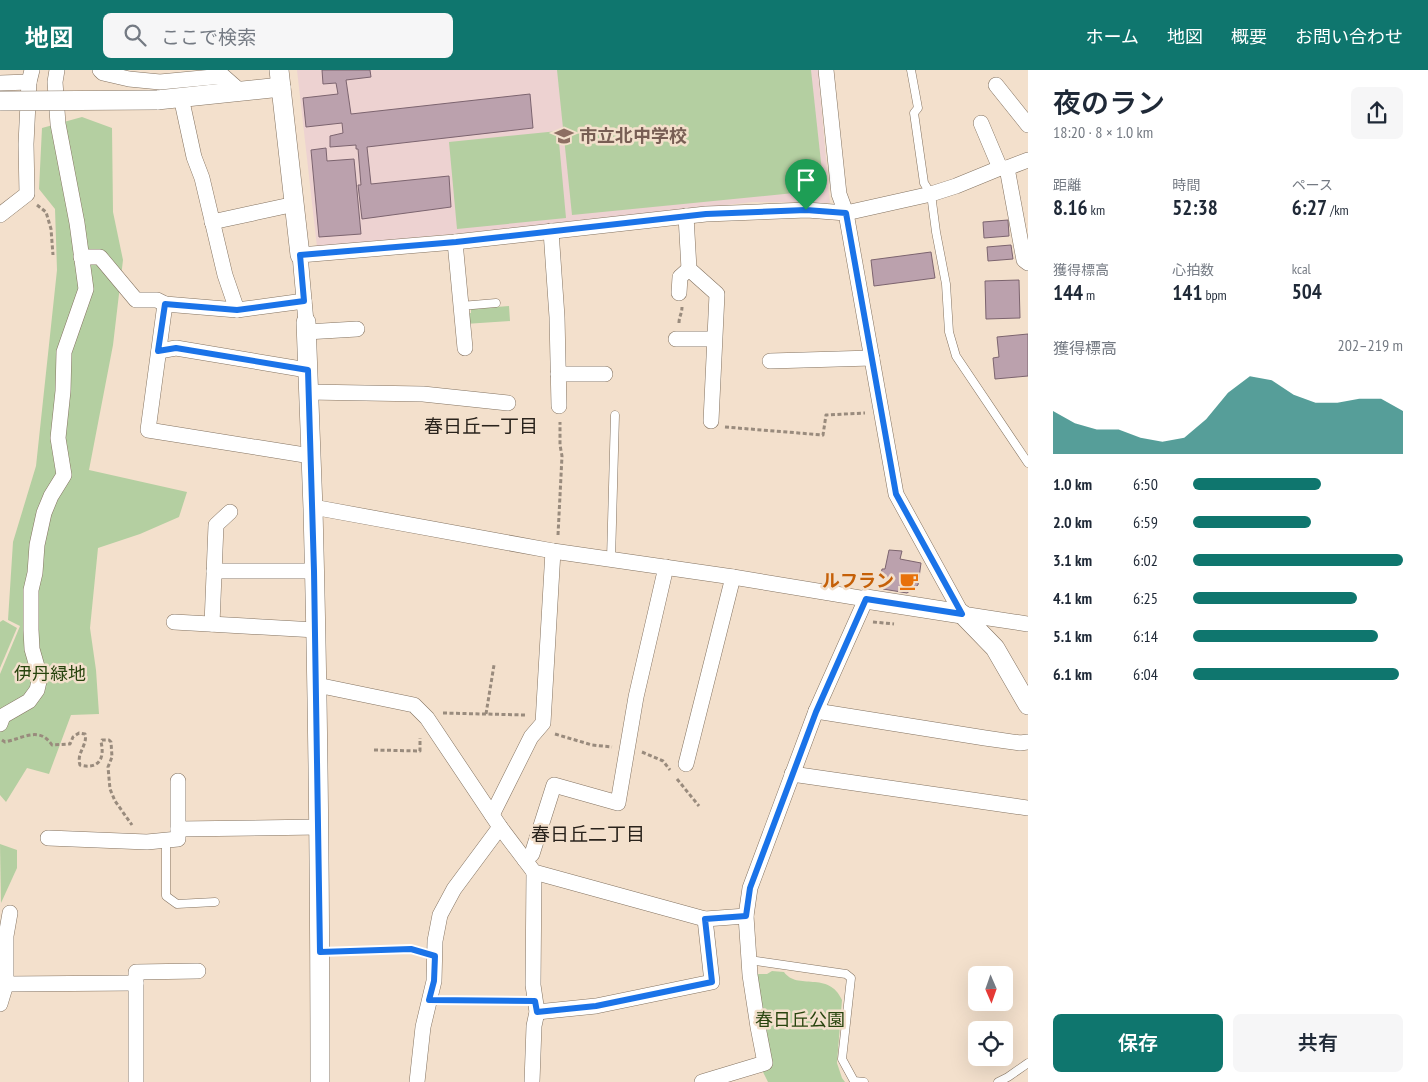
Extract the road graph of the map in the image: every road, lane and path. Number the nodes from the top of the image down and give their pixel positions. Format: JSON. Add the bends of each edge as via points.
{"nodes":[{"id":1,"x":58,"y":70,"type":"edge"},
{"id":2,"x":100,"y":70,"type":"edge"},
{"id":3,"x":826,"y":70,"type":"edge"},
{"id":4,"x":911,"y":70,"type":"edge"},
{"id":5,"x":30,"y":76,"type":"edge"},
{"id":6,"x":280,"y":79,"type":"edge"},
{"id":7,"x":0,"y":82,"type":"edge"},
{"id":8,"x":996,"y":85,"type":"dead end"},
{"id":9,"x":240,"y":91,"type":"junction"},
{"id":10,"x":181,"y":97,"type":"junction"},
{"id":11,"x":0,"y":101,"type":"edge"},
{"id":12,"x":981,"y":123,"type":"dead end"},
{"id":13,"x":1028,"y":125,"type":"edge"},
{"id":14,"x":1028,"y":160,"type":"edge"},
{"id":15,"x":1003,"y":168,"type":"junction"},
{"id":16,"x":931,"y":194,"type":"junction"},
{"id":17,"x":25,"y":196,"type":"junction"},
{"id":18,"x":294,"y":204,"type":"junction"},
{"id":19,"x":846,"y":213,"type":"junction"},
{"id":20,"x":0,"y":215,"type":"edge"},
{"id":21,"x":686,"y":216,"type":"junction"},
{"id":22,"x":212,"y":222,"type":"junction"},
{"id":23,"x":551,"y":231,"type":"junction"},
{"id":24,"x":456,"y":242,"type":"junction"},
{"id":25,"x":53,"y":255,"type":"dead end"},
{"id":26,"x":300,"y":255,"type":"junction"},
{"id":27,"x":81,"y":257,"type":"junction"},
{"id":28,"x":1028,"y":263,"type":"edge"},
{"id":29,"x":689,"y":269,"type":"junction"},
{"id":30,"x":679,"y":293,"type":"joint"},
{"id":31,"x":304,"y":301,"type":"junction"},
{"id":32,"x":496,"y":303,"type":"dead end"},
{"id":33,"x":165,"y":304,"type":"junction"},
{"id":34,"x":461,"y":306,"type":"junction"},
{"id":35,"x":237,"y":310,"type":"junction"},
{"id":36,"x":306,"y":327,"type":"junction"},
{"id":37,"x":357,"y":329,"type":"dead end"},
{"id":38,"x":678,"y":339,"type":"joint"},
{"id":39,"x":714,"y":339,"type":"junction"},
{"id":40,"x":465,"y":348,"type":"dead end"},
{"id":41,"x":158,"y":351,"type":"junction"},
{"id":42,"x":872,"y":358,"type":"junction"},
{"id":43,"x":770,"y":361,"type":"dead end"},
{"id":44,"x":308,"y":370,"type":"junction"},
{"id":45,"x":558,"y":374,"type":"junction"},
{"id":46,"x":605,"y":374,"type":"dead end"},
{"id":47,"x":308,"y":392,"type":"junction"},
{"id":48,"x":508,"y":403,"type":"dead end"},
{"id":49,"x":559,"y":406,"type":"joint"},
{"id":50,"x":881,"y":412,"type":"junction"},
{"id":51,"x":615,"y":414,"type":"dead end"},
{"id":52,"x":711,"y":421,"type":"joint"},
{"id":53,"x":311,"y":456,"type":"junction"},
{"id":54,"x":1028,"y":463,"type":"edge"},
{"id":55,"x":313,"y":507,"type":"junction"},
{"id":56,"x":230,"y":512,"type":"dead end"},
{"id":57,"x":555,"y":551,"type":"junction"},
{"id":58,"x":611,"y":559,"type":"junction"},
{"id":59,"x":666,"y":567,"type":"junction"},
{"id":60,"x":214,"y":571,"type":"junction"},
{"id":61,"x":314,"y":571,"type":"junction"},
{"id":62,"x":733,"y":577,"type":"junction"},
{"id":63,"x":866,"y":599,"type":"junction"},
{"id":64,"x":962,"y":614,"type":"junction"},
{"id":65,"x":870,"y":621,"type":"dead end"},
{"id":66,"x":174,"y":622,"type":"dead end"},
{"id":67,"x":212,"y":624,"type":"junction"},
{"id":68,"x":1028,"y":624,"type":"edge"},
{"id":69,"x":898,"y":625,"type":"dead end"},
{"id":70,"x":316,"y":630,"type":"junction"},
{"id":71,"x":494,"y":665,"type":"dead end"},
{"id":72,"x":317,"y":685,"type":"junction"},
{"id":73,"x":1028,"y":705,"type":"edge"},
{"id":74,"x":816,"y":712,"type":"junction"},
{"id":75,"x":486,"y":714,"type":"dead end"},
{"id":76,"x":0,"y":724,"type":"edge"},
{"id":77,"x":0,"y":740,"type":"edge"},
{"id":78,"x":1028,"y":742,"type":"edge"},
{"id":79,"x":686,"y":764,"type":"dead end"},
{"id":80,"x":792,"y":774,"type":"junction"},
{"id":81,"x":178,"y":781,"type":"dead end"},
{"id":82,"x":1028,"y":808,"type":"edge"},
{"id":83,"x":496,"y":821,"type":"junction"},
{"id":84,"x":319,"y":827,"type":"junction"},
{"id":85,"x":178,"y":829,"type":"junction"},
{"id":86,"x":48,"y":838,"type":"dead end"},
{"id":87,"x":166,"y":840,"type":"junction"},
{"id":88,"x":140,"y":842,"type":"junction"},
{"id":89,"x":525,"y":860,"type":"junction"},
{"id":90,"x":534,"y":872,"type":"junction"},
{"id":91,"x":215,"y":902,"type":"dead end"},
{"id":92,"x":10,"y":913,"type":"dead end"},
{"id":93,"x":746,"y":916,"type":"junction"},
{"id":94,"x":705,"y":919,"type":"junction"},
{"id":95,"x":320,"y":952,"type":"junction"},
{"id":96,"x":435,"y":956,"type":"junction"},
{"id":97,"x":749,"y":960,"type":"junction"},
{"id":98,"x":198,"y":971,"type":"dead end"},
{"id":99,"x":136,"y":983,"type":"junction"},
{"id":100,"x":6,"y":984,"type":"junction"},
{"id":101,"x":429,"y":1000,"type":"junction"},
{"id":102,"x":0,"y":1004,"type":"edge"},
{"id":103,"x":536,"y":1007,"type":"junction"},
{"id":104,"x":1028,"y":1062,"type":"edge"},
{"id":105,"x":136,"y":1082,"type":"edge"},
{"id":106,"x":320,"y":1082,"type":"edge"},
{"id":107,"x":417,"y":1082,"type":"edge"},
{"id":108,"x":532,"y":1082,"type":"edge"},
{"id":109,"x":702,"y":1082,"type":"edge"},
{"id":110,"x":864,"y":1082,"type":"edge"},
{"id":111,"x":998,"y":1082,"type":"edge"}],
"edges":[{"from":1,"to":27,"type":"street","via":[[55,82],[58,124]]},
{"from":2,"to":9,"type":"street","via":[[160,82],[223,76]]},
{"from":3,"to":19,"type":"street","via":[[839,194]]},
{"from":4,"to":16,"type":"lane","via":[[918,108],[914,113],[924,183]]},
{"from":5,"to":7,"type":"street"},
{"from":5,"to":17,"type":"street"},
{"from":6,"to":9,"type":"street"},
{"from":6,"to":18,"type":"street"},
{"from":8,"to":13,"type":"street"},
{"from":9,"to":10,"type":"street"},
{"from":10,"to":11,"type":"street","bridge":true},
{"from":10,"to":22,"type":"street"},
{"from":12,"to":15,"type":"street"},
{"from":14,"to":15,"type":"street"},
{"from":15,"to":16,"type":"street"},
{"from":15,"to":28,"type":"street","via":[[1024,260]]},
{"from":16,"to":19,"type":"street"},
{"from":16,"to":54,"type":"lane","via":[[946,284],[949,332],[956,356]]},
{"from":17,"to":20,"type":"street"},
{"from":17,"to":25,"type":"path","via":[[46,212]]},
{"from":18,"to":22,"type":"street"},
{"from":18,"to":26,"type":"street"},
{"from":19,"to":21,"type":"street","via":[[806,210]]},
{"from":19,"to":42,"type":"street"},
{"from":21,"to":23,"type":"street"},
{"from":21,"to":29,"type":"street"},
{"from":22,"to":35,"type":"street"},
{"from":23,"to":24,"type":"street"},
{"from":23,"to":45,"type":"street"},
{"from":24,"to":26,"type":"street"},
{"from":24,"to":34,"type":"street"},
{"from":26,"to":31,"type":"street"},
{"from":27,"to":33,"type":"street","via":[[100,257],[136,300],[156,300]]},
{"from":27,"to":76,"type":"street","via":[[86,289],[64,352],[58,438],[64,475],[44,514],[36,545],[31,590],[32,649],[40,677],[37,690],[29,701],[3,716]]},
{"from":29,"to":30,"type":"street","via":[[680,276]]},
{"from":29,"to":39,"type":"street","via":[[717,294]]},
{"from":30,"to":38,"type":"path","via":[[682,313]]},
{"from":31,"to":35,"type":"street"},
{"from":31,"to":36,"type":"street"},
{"from":32,"to":34,"type":"lane"},
{"from":33,"to":35,"type":"street"},
{"from":33,"to":41,"type":"street"},
{"from":34,"to":40,"type":"street"},
{"from":36,"to":37,"type":"street"},
{"from":36,"to":44,"type":"street"},
{"from":38,"to":39,"type":"street"},
{"from":39,"to":52,"type":"street"},
{"from":41,"to":44,"type":"street","via":[[176,348]]},
{"from":41,"to":53,"type":"street","via":[[148,430]]},
{"from":42,"to":43,"type":"street"},
{"from":42,"to":50,"type":"street"},
{"from":44,"to":47,"type":"street"},
{"from":45,"to":46,"type":"street"},
{"from":45,"to":49,"type":"street"},
{"from":47,"to":48,"type":"street","via":[[423,394]]},
{"from":47,"to":53,"type":"street"},
{"from":49,"to":57,"type":"path","via":[[562,456]]},
{"from":50,"to":52,"type":"path","via":[[826,415],[823,435],[720,426]]},
{"from":50,"to":64,"type":"street","via":[[896,494]]},
{"from":51,"to":58,"type":"lane"},
{"from":53,"to":55,"type":"street"},
{"from":55,"to":57,"type":"street"},
{"from":55,"to":61,"type":"street"},
{"from":56,"to":60,"type":"street","via":[[216,525]]},
{"from":57,"to":58,"type":"street"},
{"from":57,"to":83,"type":"street","via":[[543,723],[530,737]]},
{"from":58,"to":59,"type":"street"},
{"from":59,"to":62,"type":"street"},
{"from":59,"to":89,"type":"street","via":[[636,697],[618,803],[554,785],[532,854]]},
{"from":60,"to":61,"type":"street"},
{"from":60,"to":67,"type":"street"},
{"from":61,"to":70,"type":"street"},
{"from":62,"to":63,"type":"street"},
{"from":62,"to":79,"type":"street"},
{"from":63,"to":64,"type":"street"},
{"from":63,"to":74,"type":"street"},
{"from":64,"to":68,"type":"street"},
{"from":64,"to":73,"type":"street","via":[[995,648]]},
{"from":65,"to":69,"type":"path"},
{"from":66,"to":67,"type":"street"},
{"from":67,"to":70,"type":"street"},
{"from":70,"to":72,"type":"street"},
{"from":71,"to":75,"type":"path"},
{"from":72,"to":83,"type":"street","via":[[414,705],[427,718]]},
{"from":72,"to":84,"type":"street"},
{"from":74,"to":78,"type":"street"},
{"from":74,"to":80,"type":"street"},
{"from":77,"to":88,"type":"path","via":[[5,742],[31,734],[47,738],[52,745],[70,744],[79,733],[86,734],[78,760],[80,765],[87,767],[101,760],[101,742],[109,740],[112,757],[108,767],[110,789]]},
{"from":80,"to":82,"type":"street"},
{"from":80,"to":93,"type":"street","via":[[750,888]]},
{"from":81,"to":85,"type":"street"},
{"from":83,"to":89,"type":"street"},
{"from":83,"to":96,"type":"street","via":[[440,915]]},
{"from":84,"to":85,"type":"street"},
{"from":84,"to":95,"type":"street"},
{"from":85,"to":87,"type":"street","via":[[178,839]]},
{"from":86,"to":88,"type":"street","via":[[66,844]]},
{"from":87,"to":88,"type":"street"},
{"from":87,"to":91,"type":"lane","via":[[166,896],[176,904]]},
{"from":89,"to":90,"type":"street"},
{"from":90,"to":94,"type":"street"},
{"from":90,"to":103,"type":"street","via":[[533,986]]},
{"from":92,"to":100,"type":"street","via":[[6,936]]},
{"from":93,"to":94,"type":"street"},
{"from":93,"to":97,"type":"street"},
{"from":94,"to":103,"type":"street","via":[[712,982],[596,1006]]},
{"from":95,"to":96,"type":"path","via":[[411,949]]},
{"from":95,"to":106,"type":"street"},
{"from":96,"to":101,"type":"street"},
{"from":97,"to":109,"type":"street","via":[[765,1063]]},
{"from":97,"to":110,"type":"lane","via":[[846,974],[851,978],[842,1059],[854,1081]]},
{"from":98,"to":99,"type":"street","via":[[136,972]]},
{"from":99,"to":100,"type":"street"},
{"from":99,"to":105,"type":"street"},
{"from":100,"to":102,"type":"street"},
{"from":101,"to":103,"type":"path"},
{"from":101,"to":107,"type":"street"},
{"from":103,"to":108,"type":"street"},
{"from":104,"to":111,"type":"lane"}]}
